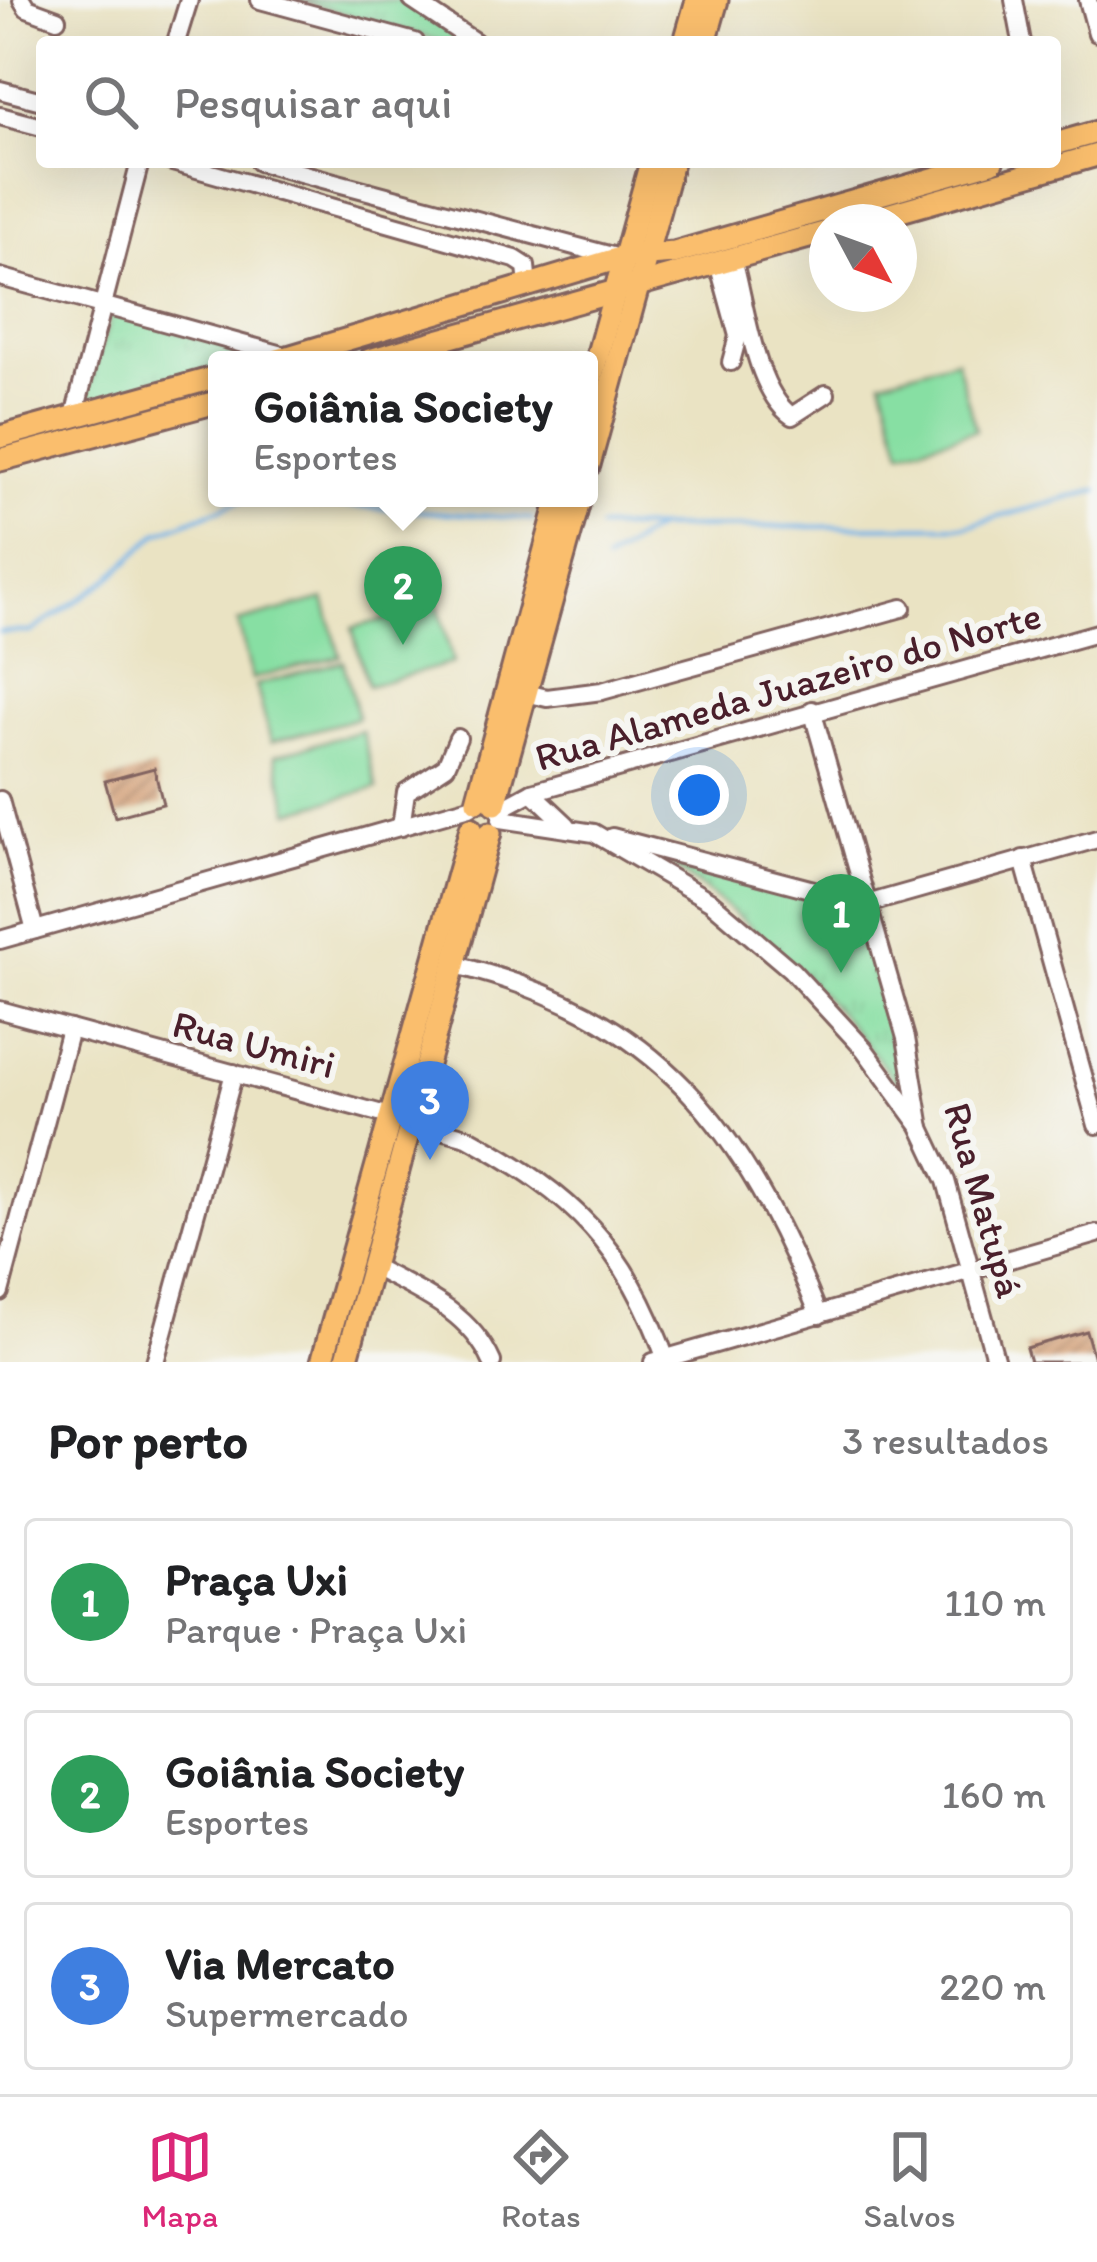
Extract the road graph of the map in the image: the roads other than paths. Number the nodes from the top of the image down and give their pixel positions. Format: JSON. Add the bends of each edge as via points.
{"nodes":[{"id":1,"x":22,"y":0,"type":"edge"},
{"id":2,"x":189,"y":0,"type":"edge"},
{"id":3,"x":260,"y":0,"type":"edge"},
{"id":4,"x":412,"y":0,"type":"edge"},
{"id":5,"x":697,"y":0,"type":"edge"},
{"id":6,"x":717,"y":0,"type":"edge"},
{"id":7,"x":1014,"y":0,"type":"edge"},
{"id":8,"x":1088,"y":0,"type":"edge"},
{"id":9,"x":57,"y":20,"type":"dead end"},
{"id":10,"x":1097,"y":34,"type":"edge"},
{"id":11,"x":178,"y":36,"type":"edge"},
{"id":12,"x":393,"y":36,"type":"edge"},
{"id":13,"x":466,"y":36,"type":"edge"},
{"id":14,"x":687,"y":36,"type":"edge"},
{"id":15,"x":707,"y":36,"type":"edge"},
{"id":16,"x":1021,"y":36,"type":"edge"},
{"id":17,"x":0,"y":90,"type":"edge"},
{"id":18,"x":36,"y":99,"type":"edge"},
{"id":19,"x":0,"y":116,"type":"edge"},
{"id":20,"x":36,"y":125,"type":"edge"},
{"id":21,"x":1097,"y":132,"type":"edge"},
{"id":22,"x":1061,"y":142,"type":"edge"},
{"id":23,"x":1097,"y":155,"type":"edge"},
{"id":24,"x":1061,"y":165,"type":"edge"},
{"id":25,"x":138,"y":168,"type":"edge"},
{"id":26,"x":193,"y":168,"type":"edge"},
{"id":27,"x":281,"y":168,"type":"edge"},
{"id":28,"x":649,"y":168,"type":"edge"},
{"id":29,"x":670,"y":168,"type":"edge"},
{"id":30,"x":970,"y":168,"type":"edge"},
{"id":31,"x":1051,"y":168,"type":"edge"},
{"id":32,"x":917,"y":206,"type":"edge"},
{"id":33,"x":809,"y":237,"type":"edge"},
{"id":34,"x":623,"y":257,"type":"junction"},
{"id":35,"x":648,"y":258,"type":"junction"},
{"id":36,"x":725,"y":261,"type":"junction"},
{"id":37,"x":0,"y":277,"type":"edge"},
{"id":38,"x":641,"y":283,"type":"junction"},
{"id":39,"x":528,"y":285,"type":"junction"},
{"id":40,"x":613,"y":290,"type":"junction"},
{"id":41,"x":104,"y":305,"type":"junction"},
{"id":42,"x":260,"y":351,"type":"edge"},
{"id":43,"x":307,"y":351,"type":"edge"},
{"id":44,"x":400,"y":351,"type":"edge"},
{"id":45,"x":598,"y":351,"type":"edge"},
{"id":46,"x":730,"y":362,"type":"dead end"},
{"id":47,"x":208,"y":379,"type":"edge"},
{"id":48,"x":826,"y":394,"type":"dead end"},
{"id":49,"x":208,"y":404,"type":"edge"},
{"id":50,"x":74,"y":416,"type":"junction"},
{"id":51,"x":598,"y":434,"type":"edge"},
{"id":52,"x":0,"y":436,"type":"edge"},
{"id":53,"x":0,"y":460,"type":"edge"},
{"id":54,"x":557,"y":507,"type":"edge"},
{"id":55,"x":578,"y":507,"type":"edge"},
{"id":56,"x":902,"y":608,"type":"dead end"},
{"id":57,"x":1097,"y":633,"type":"edge"},
{"id":58,"x":526,"y":693,"type":"junction"},
{"id":59,"x":812,"y":710,"type":"junction"},
{"id":60,"x":458,"y":738,"type":"dead end"},
{"id":61,"x":532,"y":792,"type":"junction"},
{"id":62,"x":0,"y":800,"type":"edge"},
{"id":63,"x":484,"y":816,"type":"junction"},
{"id":64,"x":409,"y":825,"type":"junction"},
{"id":65,"x":568,"y":826,"type":"junction"},
{"id":66,"x":594,"y":832,"type":"junction"},
{"id":67,"x":1097,"y":838,"type":"edge"},
{"id":68,"x":1023,"y":860,"type":"junction"},
{"id":69,"x":867,"y":904,"type":"junction"},
{"id":70,"x":35,"y":930,"type":"junction"},
{"id":71,"x":0,"y":940,"type":"edge"},
{"id":72,"x":455,"y":965,"type":"junction"},
{"id":73,"x":0,"y":1010,"type":"edge"},
{"id":74,"x":70,"y":1029,"type":"junction"},
{"id":75,"x":235,"y":1073,"type":"junction"},
{"id":76,"x":403,"y":1118,"type":"junction"},
{"id":77,"x":1097,"y":1125,"type":"edge"},
{"id":78,"x":921,"y":1128,"type":"junction"},
{"id":79,"x":1097,"y":1234,"type":"edge"},
{"id":80,"x":373,"y":1267,"type":"junction"},
{"id":81,"x":972,"y":1271,"type":"junction"},
{"id":82,"x":0,"y":1292,"type":"edge"},
{"id":83,"x":819,"y":1315,"type":"junction"},
{"id":84,"x":662,"y":1361,"type":"edge"},
{"id":85,"x":154,"y":1362,"type":"edge"},
{"id":86,"x":322,"y":1362,"type":"edge"},
{"id":87,"x":346,"y":1362,"type":"edge"},
{"id":88,"x":492,"y":1362,"type":"edge"},
{"id":89,"x":997,"y":1362,"type":"edge"}],
"edges":[{"from":1,"to":9,"type":"street"},
{"from":2,"to":11,"type":"street"},
{"from":3,"to":12,"type":"street"},
{"from":4,"to":13,"type":"street"},
{"from":5,"to":14,"type":"main road"},
{"from":6,"to":15,"type":"main road"},
{"from":7,"to":16,"type":"street"},
{"from":8,"to":10,"type":"street"},
{"from":17,"to":18,"type":"street"},
{"from":19,"to":20,"type":"street"},
{"from":21,"to":22,"type":"main road"},
{"from":23,"to":24,"type":"main road"},
{"from":25,"to":41,"type":"street"},
{"from":26,"to":39,"type":"street","via":[[515,259],[526,266]]},
{"from":27,"to":34,"type":"street"},
{"from":28,"to":34,"type":"main road"},
{"from":29,"to":35,"type":"main road"},
{"from":30,"to":35,"type":"main road"},
{"from":31,"to":32,"type":"main road"},
{"from":33,"to":36,"type":"main road"},
{"from":34,"to":35,"type":"main road"},
{"from":34,"to":39,"type":"main road"},
{"from":34,"to":40,"type":"main road"},
{"from":35,"to":38,"type":"main road"},
{"from":36,"to":38,"type":"main road"},
{"from":36,"to":46,"type":"street","via":[[737,336]]},
{"from":36,"to":48,"type":"street","via":[[780,406],[801,415]]},
{"from":37,"to":41,"type":"street"},
{"from":38,"to":40,"type":"main road"},
{"from":38,"to":51,"type":"main road"},
{"from":39,"to":43,"type":"main road"},
{"from":40,"to":44,"type":"main road"},
{"from":40,"to":45,"type":"main road"},
{"from":41,"to":42,"type":"street"},
{"from":41,"to":50,"type":"street"},
{"from":47,"to":50,"type":"main road"},
{"from":49,"to":53,"type":"main road"},
{"from":50,"to":52,"type":"main road"},
{"from":54,"to":63,"type":"main road"},
{"from":55,"to":58,"type":"main road"},
{"from":56,"to":58,"type":"street","via":[[602,691]]},
{"from":57,"to":59,"type":"street","name":"Rua Alameda Juazeiro do Norte"},
{"from":58,"to":63,"type":"main road"},
{"from":59,"to":61,"type":"street","name":"Rua Alameda Juazeiro do Norte"},
{"from":59,"to":69,"type":"street","name":"Rua Matupá"},
{"from":60,"to":64,"type":"street","via":[[446,766],[406,792]]},
{"from":61,"to":63,"type":"street","name":"Rua Alameda Juazeiro do Norte"},
{"from":61,"to":65,"type":"street"},
{"from":62,"to":70,"type":"street"},
{"from":63,"to":64,"type":"street"},
{"from":63,"to":65,"type":"street"},
{"from":63,"to":72,"type":"main road"},
{"from":63,"to":76,"type":"main road"},
{"from":64,"to":70,"type":"street"},
{"from":65,"to":66,"type":"street"},
{"from":66,"to":69,"type":"street"},
{"from":66,"to":78,"type":"street","via":[[710,901],[791,970],[864,1049]]},
{"from":67,"to":68,"type":"street"},
{"from":68,"to":69,"type":"street"},
{"from":68,"to":77,"type":"street"},
{"from":69,"to":78,"type":"street","name":"Rua Matupá","via":[[916,1074]]},
{"from":70,"to":71,"type":"street"},
{"from":72,"to":76,"type":"main road"},
{"from":72,"to":83,"type":"street","via":[[582,1008],[697,1099],[760,1185]]},
{"from":73,"to":74,"type":"street","name":"Rua Umiri"},
{"from":74,"to":75,"type":"street","name":"Rua Umiri"},
{"from":74,"to":82,"type":"street"},
{"from":75,"to":76,"type":"street","name":"Rua Umiri"},
{"from":75,"to":85,"type":"street"},
{"from":76,"to":80,"type":"main road"},
{"from":76,"to":84,"type":"street","name":"Rua Umiri","via":[[467,1137],[586,1216],[638,1292]]},
{"from":76,"to":86,"type":"main road"},
{"from":78,"to":81,"type":"street","name":"Rua Matupá"},
{"from":79,"to":81,"type":"street"},
{"from":80,"to":87,"type":"main road"},
{"from":80,"to":88,"type":"street","via":[[439,1300],[483,1341]]},
{"from":81,"to":83,"type":"street"},
{"from":81,"to":89,"type":"street","name":"Rua Matupá"},
{"from":83,"to":84,"type":"street"}]}
